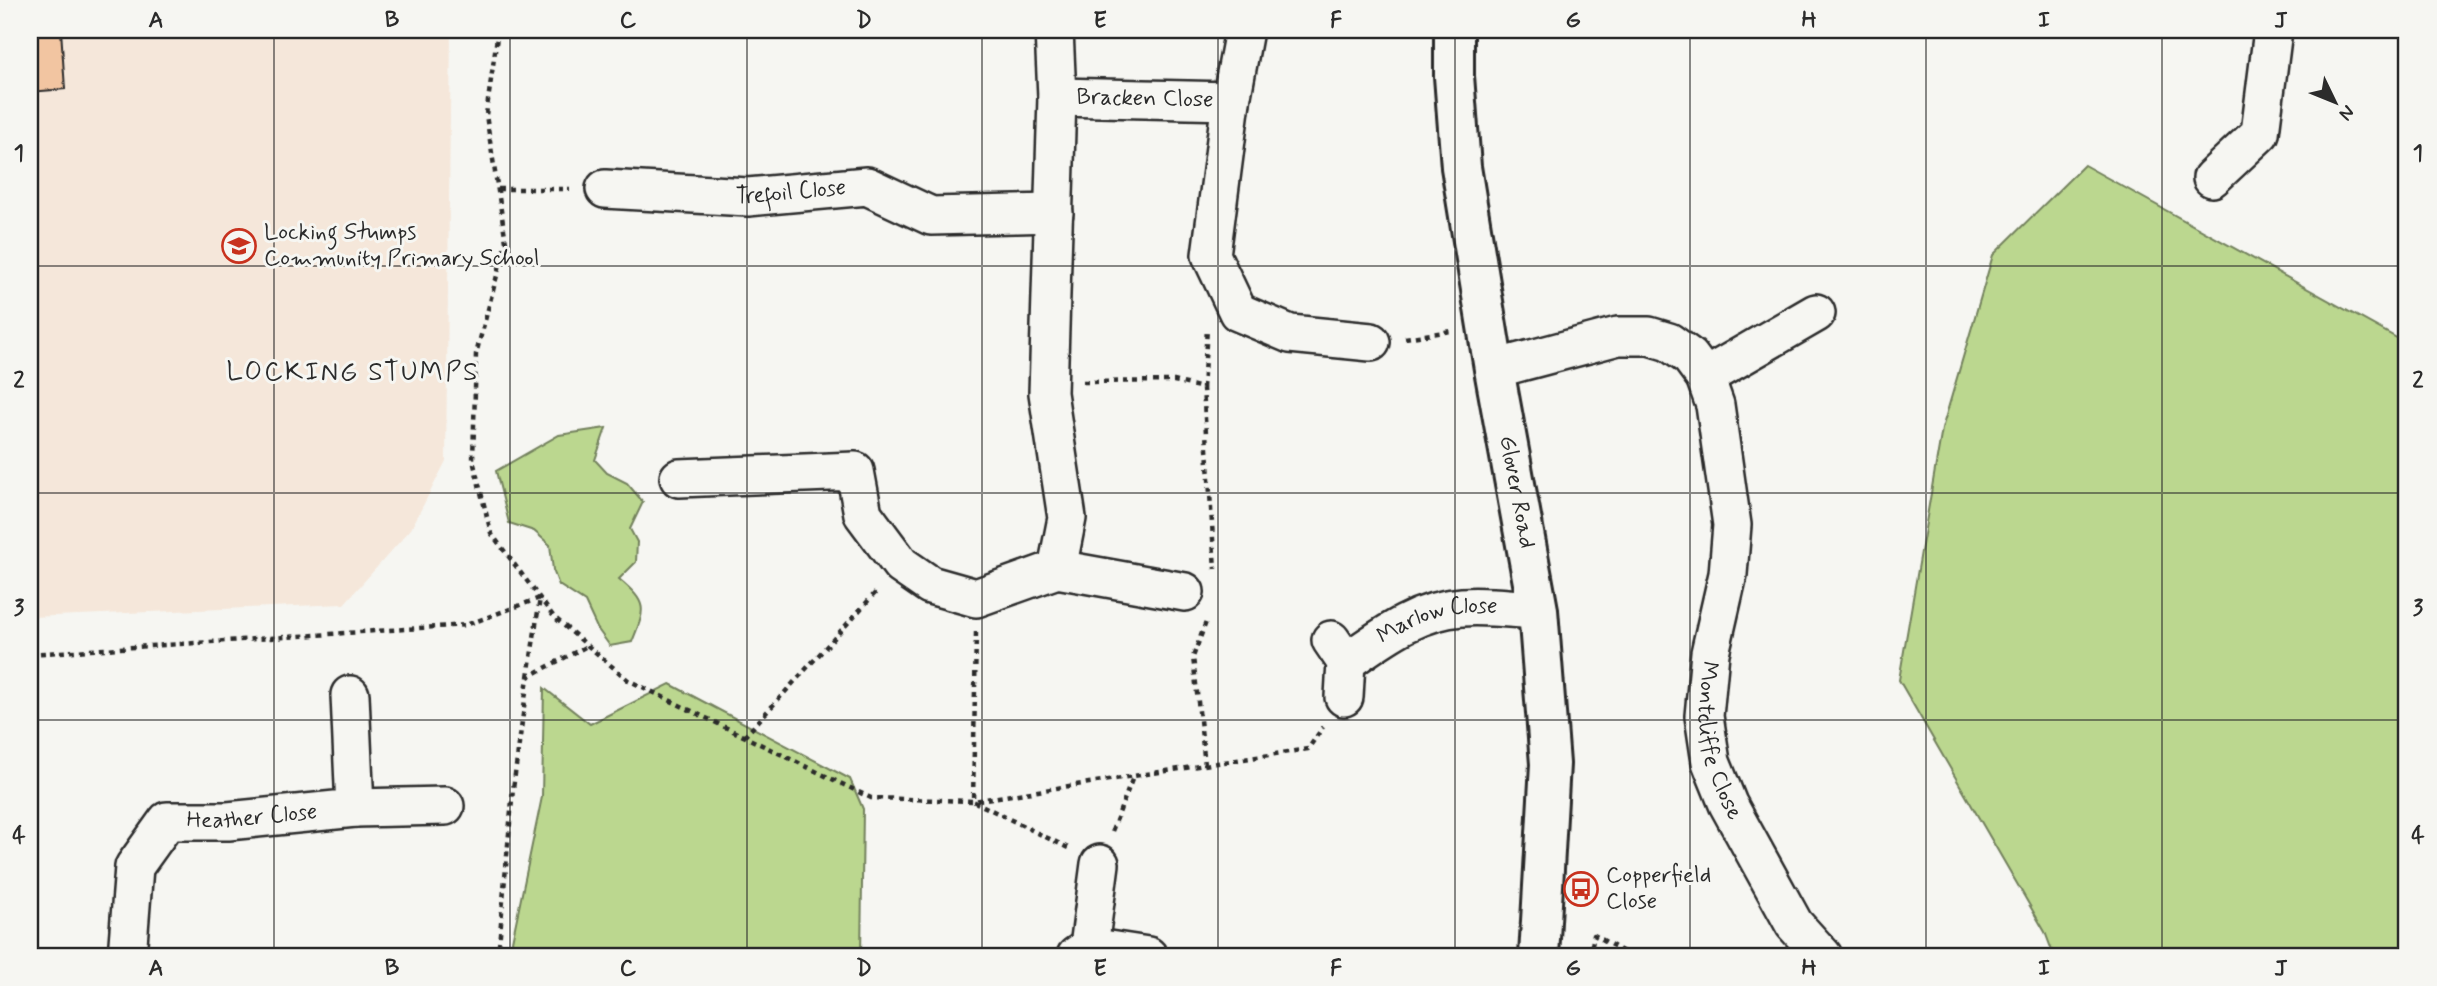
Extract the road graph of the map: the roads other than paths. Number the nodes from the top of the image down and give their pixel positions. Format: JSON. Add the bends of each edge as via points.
{"nodes":[{"id":1,"x":1054,"y":30,"type":"edge"},
{"id":2,"x":1244,"y":30,"type":"edge"},
{"id":3,"x":1454,"y":30,"type":"edge"},
{"id":4,"x":2273,"y":30,"type":"edge"},
{"id":5,"x":1057,"y":97,"type":"junction"},
{"id":6,"x":1231,"y":102,"type":"junction"},
{"id":7,"x":2212,"y":177,"type":"dead end"},
{"id":8,"x":605,"y":189,"type":"road end"},
{"id":9,"x":1054,"y":212,"type":"junction"},
{"id":10,"x":1816,"y":313,"type":"dead end"},
{"id":11,"x":1371,"y":342,"type":"road end"},
{"id":12,"x":1494,"y":369,"type":"junction"},
{"id":13,"x":1705,"y":377,"type":"junction"},
{"id":14,"x":679,"y":478,"type":"dead end"},
{"id":15,"x":1057,"y":569,"type":"junction"},
{"id":16,"x":1203,"y":594,"type":"road end"},
{"id":17,"x":1538,"y":610,"type":"junction"},
{"id":18,"x":1340,"y":667,"type":"road end"},
{"id":19,"x":350,"y":695,"type":"dead end"},
{"id":20,"x":445,"y":806,"type":"dead end"},
{"id":21,"x":355,"y":808,"type":"junction"},
{"id":22,"x":1100,"y":864,"type":"road end"},
{"id":23,"x":1083,"y":952,"type":"edge"},
{"id":24,"x":127,"y":956,"type":"edge"},
{"id":25,"x":1148,"y":956,"type":"edge"},
{"id":26,"x":1539,"y":956,"type":"edge"},
{"id":27,"x":1823,"y":956,"type":"edge"}],
"edges":[{"from":1,"to":5,"type":"street"},
{"from":2,"to":6,"type":"street","name":"Bracken Close"},
{"from":3,"to":12,"type":"street","name":"Glover Road","via":[[1461,167]]},
{"from":4,"to":7,"type":"street","via":[[2260,133]]},
{"from":5,"to":6,"type":"street","name":"Bracken Close"},
{"from":5,"to":9,"type":"street"},
{"from":6,"to":11,"type":"street","name":"Bracken Close","via":[[1211,255],[1238,312],[1290,334]]},
{"from":8,"to":9,"type":"street","name":"Trefoil Close","via":[[748,197],[867,186],[931,216]]},
{"from":9,"to":15,"type":"street","via":[[1048,393],[1068,518]]},
{"from":10,"to":13,"type":"street"},
{"from":12,"to":13,"type":"street","name":"Montcliffe Close","via":[[1618,336],[1649,336],[1669,342],[1690,357]]},
{"from":12,"to":17,"type":"street","name":"Glover Road"},
{"from":13,"to":27,"type":"street","name":"Montcliffe Close","via":[[1715,405],[1731,525],[1728,574],[1710,653],[1704,716],[1712,762],[1728,804],[1794,924]]},
{"from":14,"to":15,"type":"street","via":[[855,471],[863,514],[901,565],[930,584],[976,598]]},
{"from":15,"to":16,"type":"street"},
{"from":17,"to":18,"type":"street","name":"Marlow Close","via":[[1462,607],[1436,611],[1396,627]]},
{"from":17,"to":26,"type":"street","name":"Glover Road","via":[[1550,764]]},
{"from":19,"to":21,"type":"street"},
{"from":20,"to":21,"type":"street","name":"Heather Close"},
{"from":21,"to":24,"type":"street","name":"Heather Close","via":[[228,821],[167,821],[134,867]]},
{"from":22,"to":23,"type":"street"},
{"from":23,"to":25,"type":"street"}]}
